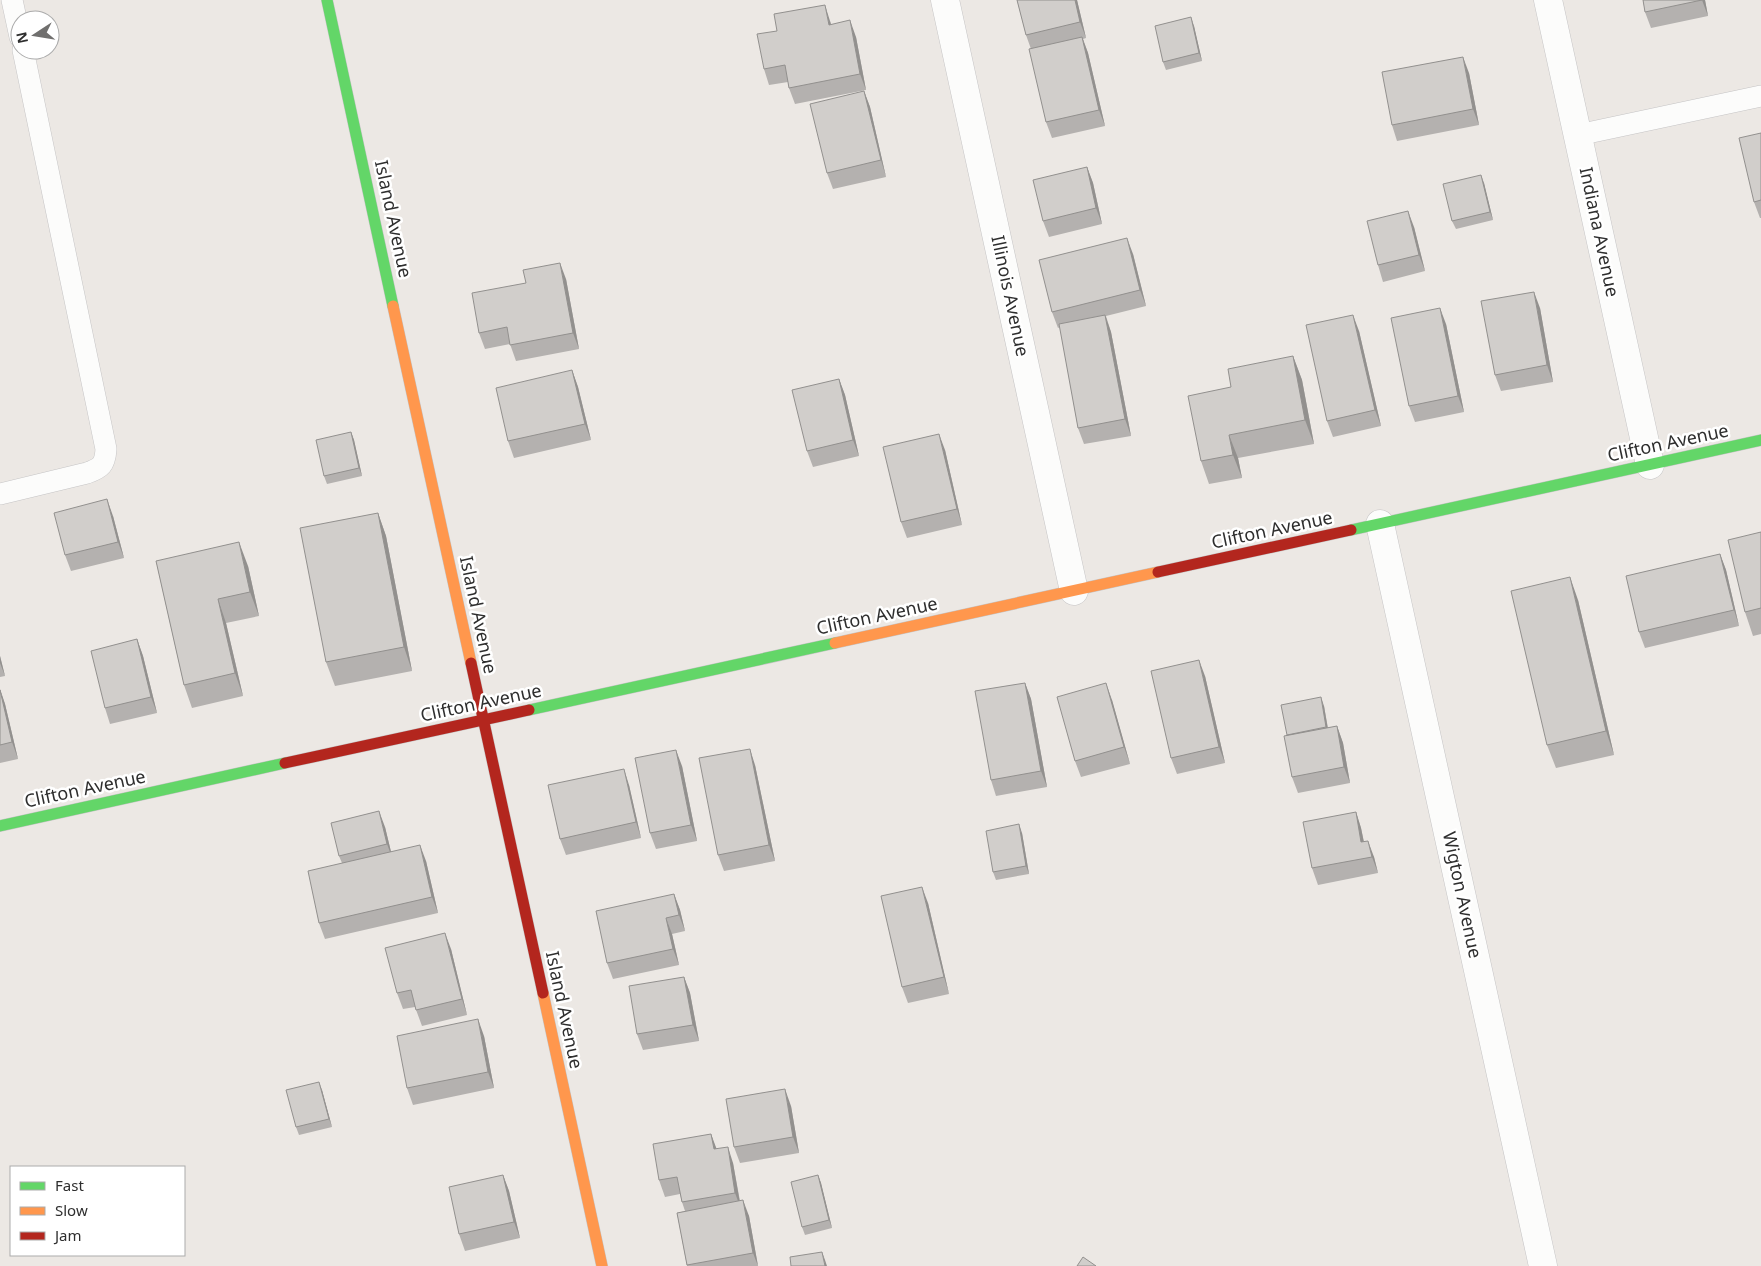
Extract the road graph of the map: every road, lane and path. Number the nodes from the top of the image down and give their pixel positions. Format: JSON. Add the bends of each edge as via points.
{"nodes":[{"id":1,"x":327,"y":0,"type":"edge"},
{"id":2,"x":946,"y":0,"type":"edge"},
{"id":3,"x":1548,"y":0,"type":"edge"},
{"id":4,"x":25,"y":60,"type":"edge"},
{"id":5,"x":1761,"y":96,"type":"edge"},
{"id":6,"x":1578,"y":135,"type":"junction"},
{"id":7,"x":1761,"y":440,"type":"edge"},
{"id":8,"x":1650,"y":465,"type":"junction"},
{"id":9,"x":0,"y":494,"type":"edge"},
{"id":10,"x":1380,"y":524,"type":"junction"},
{"id":11,"x":1074,"y":591,"type":"junction"},
{"id":12,"x":483,"y":720,"type":"junction"},
{"id":13,"x":0,"y":826,"type":"edge"},
{"id":14,"x":602,"y":1266,"type":"edge"},
{"id":15,"x":1543,"y":1266,"type":"edge"}],
"edges":[{"from":1,"to":12,"type":"street","name":"Island Avenue"},
{"from":2,"to":11,"type":"street","name":"Illinois Avenue"},
{"from":3,"to":6,"type":"street","name":"Indiana Avenue"},
{"from":4,"to":9,"type":"lane","via":[[106,459],[100,468],[87,473]]},
{"from":5,"to":6,"type":"lane"},
{"from":6,"to":8,"type":"street","name":"Indiana Avenue"},
{"from":7,"to":8,"type":"street","name":"Clifton Avenue"},
{"from":8,"to":10,"type":"street","name":"Clifton Avenue"},
{"from":10,"to":11,"type":"street","name":"Clifton Avenue"},
{"from":10,"to":15,"type":"street","name":"Wigton Avenue"},
{"from":11,"to":12,"type":"street","name":"Clifton Avenue"},
{"from":12,"to":13,"type":"street","name":"Clifton Avenue"},
{"from":12,"to":14,"type":"street","name":"Island Avenue"}]}
